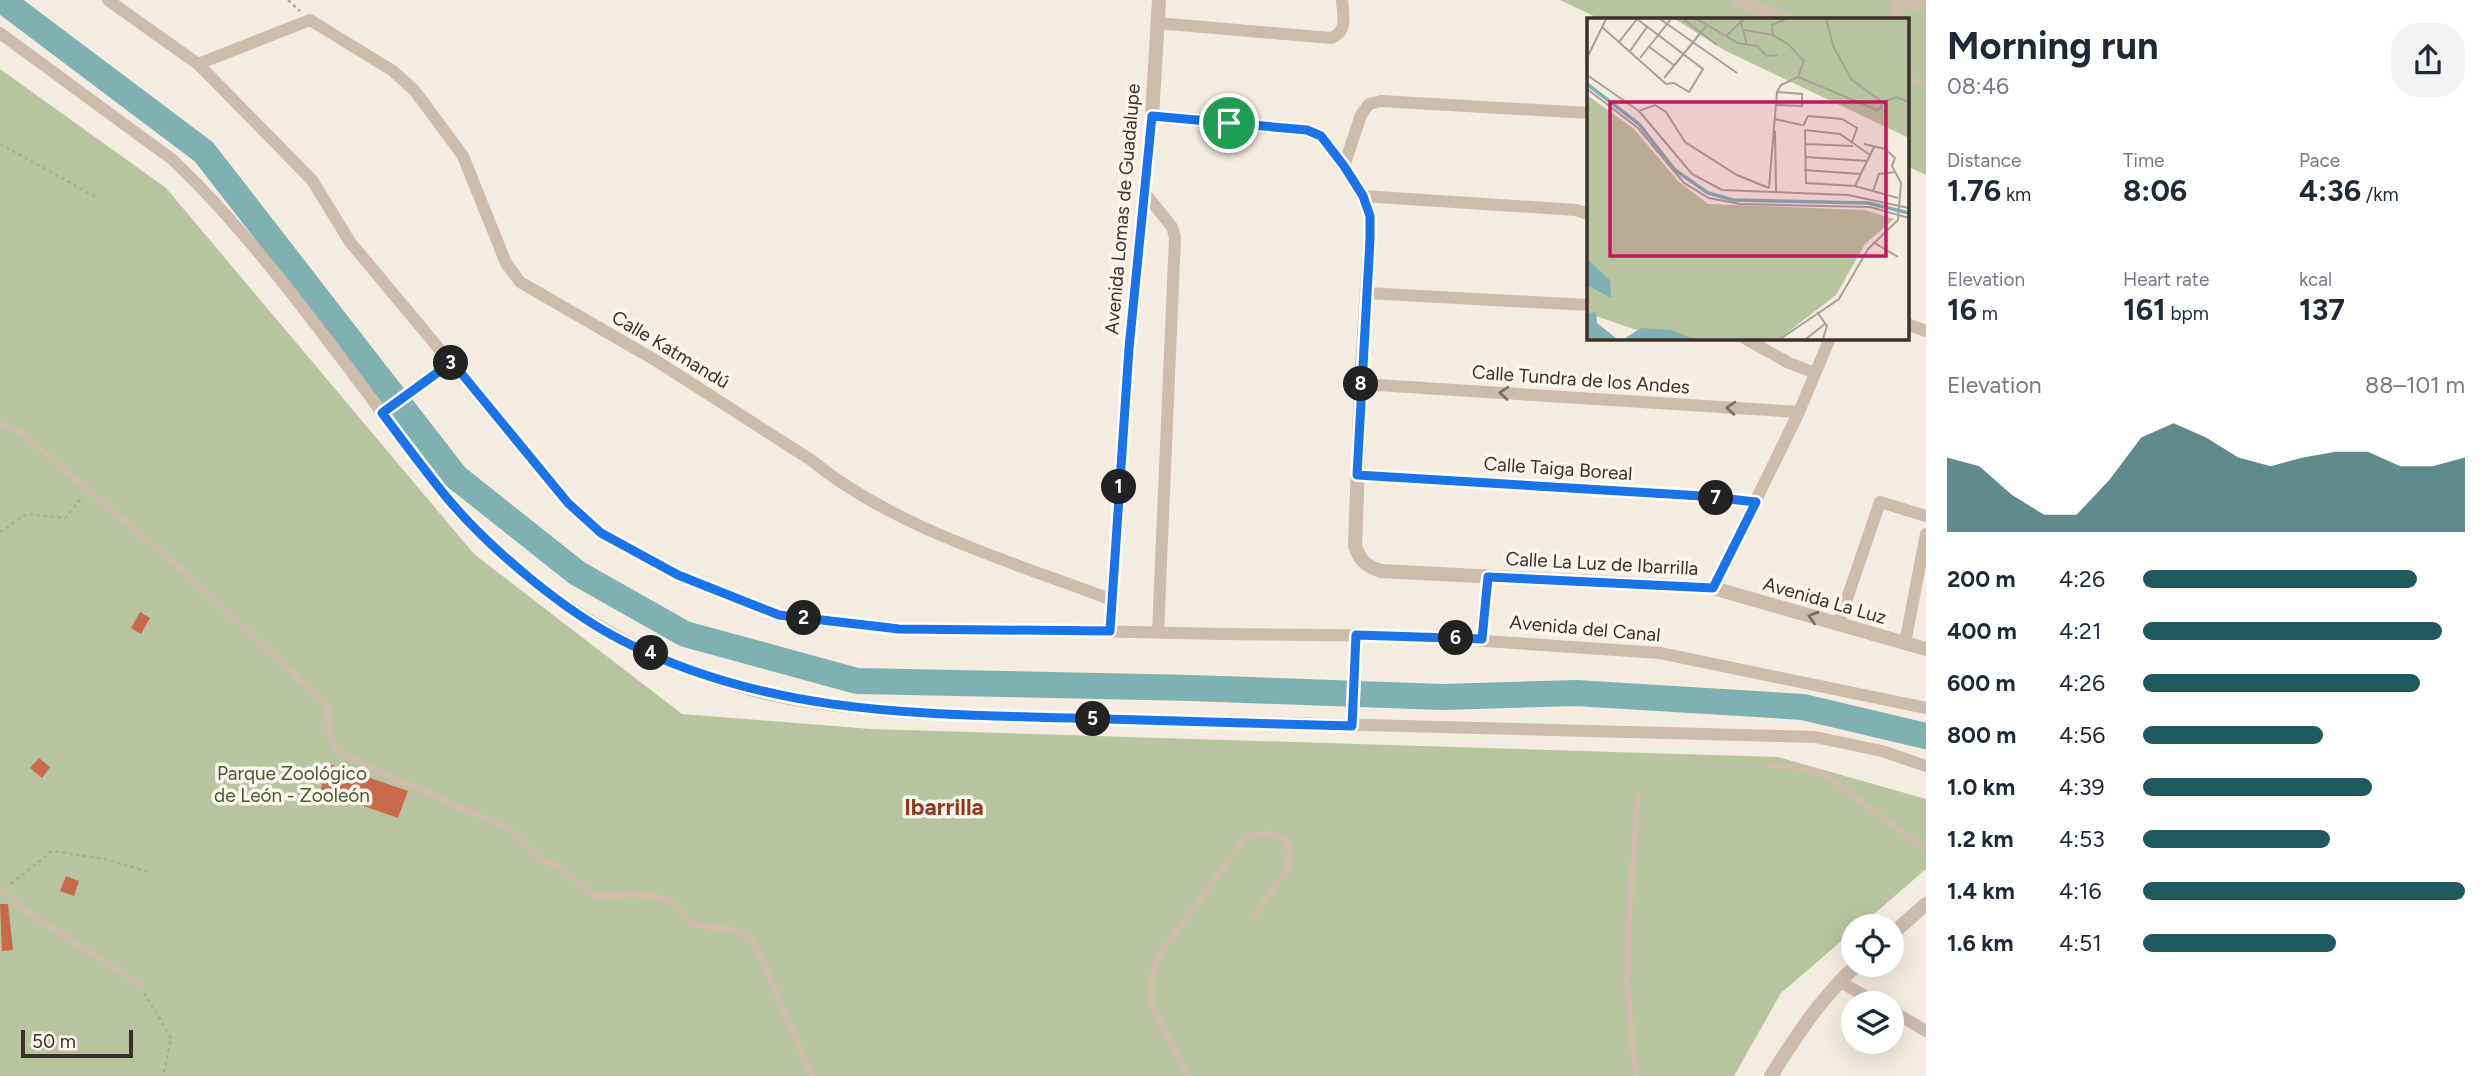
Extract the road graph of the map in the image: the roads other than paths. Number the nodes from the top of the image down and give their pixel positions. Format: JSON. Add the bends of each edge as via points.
{"nodes":[{"id":1,"x":108,"y":0,"type":"edge"},
{"id":2,"x":1159,"y":0,"type":"edge"},
{"id":3,"x":1342,"y":0,"type":"edge"},
{"id":4,"x":1738,"y":0,"type":"edge"},
{"id":5,"x":1898,"y":1,"type":"edge"},
{"id":6,"x":1926,"y":5,"type":"edge"},
{"id":7,"x":1783,"y":18,"type":"edge"},
{"id":8,"x":1157,"y":23,"type":"junction"},
{"id":9,"x":0,"y":33,"type":"edge"},
{"id":10,"x":198,"y":64,"type":"junction"},
{"id":11,"x":1909,"y":78,"type":"edge"},
{"id":12,"x":1926,"y":86,"type":"edge"},
{"id":13,"x":1587,"y":113,"type":"edge"},
{"id":14,"x":1152,"y":116,"type":"junction"},
{"id":15,"x":1344,"y":166,"type":"junction"},
{"id":16,"x":1144,"y":192,"type":"junction"},
{"id":17,"x":1363,"y":196,"type":"junction"},
{"id":18,"x":1587,"y":214,"type":"edge"},
{"id":19,"x":1366,"y":292,"type":"junction"},
{"id":20,"x":1587,"y":305,"type":"edge"},
{"id":21,"x":1909,"y":325,"type":"edge"},
{"id":22,"x":1926,"y":331,"type":"edge"},
{"id":23,"x":1748,"y":340,"type":"edge"},
{"id":24,"x":1829,"y":340,"type":"edge"},
{"id":25,"x":452,"y":362,"type":"junction"},
{"id":26,"x":1815,"y":373,"type":"junction"},
{"id":27,"x":1361,"y":384,"type":"junction"},
{"id":28,"x":1799,"y":412,"type":"junction"},
{"id":29,"x":382,"y":413,"type":"junction"},
{"id":30,"x":0,"y":424,"type":"edge"},
{"id":31,"x":1357,"y":475,"type":"junction"},
{"id":32,"x":1756,"y":502,"type":"junction"},
{"id":33,"x":1926,"y":516,"type":"edge"},
{"id":34,"x":1926,"y":534,"type":"edge"},
{"id":35,"x":1488,"y":577,"type":"junction"},
{"id":36,"x":1713,"y":588,"type":"junction"},
{"id":37,"x":1112,"y":600,"type":"junction"},
{"id":38,"x":1838,"y":625,"type":"junction"},
{"id":39,"x":1110,"y":631,"type":"junction"},
{"id":40,"x":1158,"y":632,"type":"junction"},
{"id":41,"x":1356,"y":635,"type":"junction"},
{"id":42,"x":1482,"y":639,"type":"junction"},
{"id":43,"x":1905,"y":643,"type":"junction"},
{"id":44,"x":1926,"y":649,"type":"edge"},
{"id":45,"x":1926,"y":708,"type":"edge"},
{"id":46,"x":1352,"y":720,"type":"junction"},
{"id":47,"x":1770,"y":766,"type":"dead end"},
{"id":48,"x":1926,"y":766,"type":"edge"},
{"id":49,"x":1637,"y":796,"type":"dead end"},
{"id":50,"x":1926,"y":850,"type":"edge"},
{"id":51,"x":1,"y":889,"type":"edge"},
{"id":52,"x":1926,"y":904,"type":"edge"},
{"id":53,"x":1252,"y":918,"type":"dead end"},
{"id":54,"x":1904,"y":923,"type":"edge"},
{"id":55,"x":1843,"y":977,"type":"edge"},
{"id":56,"x":1839,"y":981,"type":"junction"},
{"id":57,"x":139,"y":984,"type":"road end"},
{"id":58,"x":1856,"y":991,"type":"edge"},
{"id":59,"x":1904,"y":1018,"type":"edge"},
{"id":60,"x":1926,"y":1031,"type":"edge"},
{"id":61,"x":812,"y":1076,"type":"edge"},
{"id":62,"x":1188,"y":1076,"type":"edge"},
{"id":63,"x":1636,"y":1076,"type":"edge"},
{"id":64,"x":1771,"y":1076,"type":"edge"}],
"edges":[{"from":1,"to":10,"type":"street","name":"Avenida del Canal"},
{"from":2,"to":8,"type":"street","name":"Avenida Lomas de Guadalupe"},
{"from":3,"to":8,"type":"street","via":[[1343,29],[1331,37]]},
{"from":4,"to":7,"type":"street"},
{"from":5,"to":6,"type":"street"},
{"from":8,"to":14,"type":"street","name":"Avenida Lomas de Guadalupe"},
{"from":9,"to":29,"type":"street","via":[[173,160],[295,297]]},
{"from":10,"to":25,"type":"street","name":"Avenida del Canal","via":[[312,180],[350,242]]},
{"from":10,"to":37,"type":"street","name":"Calle Katmandú","via":[[310,20],[393,71],[415,91],[463,156],[506,263],[520,282],[654,360],[884,510]]},
{"from":11,"to":12,"type":"lane"},
{"from":13,"to":15,"type":"street","via":[[1381,101],[1369,104],[1362,115]]},
{"from":14,"to":15,"type":"street","via":[[1307,130],[1321,136]]},
{"from":14,"to":16,"type":"street","name":"Avenida Lomas de Guadalupe"},
{"from":15,"to":17,"type":"street"},
{"from":16,"to":37,"type":"street","name":"Avenida Lomas de Guadalupe"},
{"from":16,"to":40,"type":"street","via":[[1175,237]]},
{"from":17,"to":18,"type":"street","via":[[1576,209]]},
{"from":17,"to":19,"type":"street","name":"Calle La Luz de Ibarrilla","via":[[1370,216]]},
{"from":19,"to":20,"type":"street"},
{"from":19,"to":27,"type":"street","name":"Calle La Luz de Ibarrilla"},
{"from":21,"to":22,"type":"street"},
{"from":23,"to":26,"type":"street"},
{"from":24,"to":26,"type":"street"},
{"from":25,"to":29,"type":"street"},
{"from":25,"to":39,"type":"street","name":"Avenida del Canal","via":[[568,503],[601,533],[678,575],[779,615],[899,629]]},
{"from":26,"to":28,"type":"street"},
{"from":28,"to":27,"type":"street","name":"Calle Tundra de los Andes","one_way":true},
{"from":27,"to":31,"type":"street","name":"Calle La Luz de Ibarrilla"},
{"from":28,"to":32,"type":"street"},
{"from":29,"to":46,"type":"street","via":[[449,500],[513,564],[575,611],[622,640],[689,670],[751,690],[833,706],[906,713]]},
{"from":30,"to":61,"type":"lane","via":[[20,432],[178,566],[325,703],[333,747],[513,831],[542,860],[560,867],[594,896],[657,896],[672,902],[696,925],[747,934],[757,946]]},
{"from":31,"to":32,"type":"street","name":"Calle Taiga Boreal"},
{"from":31,"to":35,"type":"street","name":"Calle La Luz de Ibarrilla","via":[[1355,546],[1367,566],[1381,571]]},
{"from":32,"to":36,"type":"street"},
{"from":33,"to":38,"type":"street","via":[[1880,502]]},
{"from":34,"to":43,"type":"street"},
{"from":35,"to":36,"type":"street","name":"Calle La Luz de Ibarrilla"},
{"from":35,"to":42,"type":"street","name":"Calle La Luz de Ibarrilla"},
{"from":38,"to":36,"type":"street","name":"Avenida La Luz","one_way":true},
{"from":37,"to":39,"type":"street","name":"Avenida Lomas de Guadalupe"},
{"from":38,"to":43,"type":"street","name":"Avenida La Luz"},
{"from":39,"to":40,"type":"street","name":"Avenida del Canal"},
{"from":40,"to":41,"type":"street","name":"Avenida del Canal"},
{"from":41,"to":42,"type":"street","name":"Avenida del Canal"},
{"from":41,"to":46,"type":"street"},
{"from":42,"to":45,"type":"street","name":"Avenida del Canal","via":[[1660,653]]},
{"from":43,"to":44,"type":"street","name":"Avenida La Luz"},
{"from":46,"to":48,"type":"street","via":[[1815,737]]},
{"from":47,"to":50,"type":"lane","via":[[1801,766],[1824,774]]},
{"from":49,"to":63,"type":"lane","via":[[1628,934]]},
{"from":51,"to":57,"type":"lane","via":[[29,913]]},
{"from":52,"to":54,"type":"street"},
{"from":53,"to":62,"type":"lane","via":[[1288,869],[1290,853],[1285,839],[1266,833],[1247,837],[1156,961],[1153,1007]]},
{"from":55,"to":56,"type":"street"},
{"from":56,"to":58,"type":"street"},
{"from":56,"to":64,"type":"street"},
{"from":59,"to":60,"type":"street"}]}
